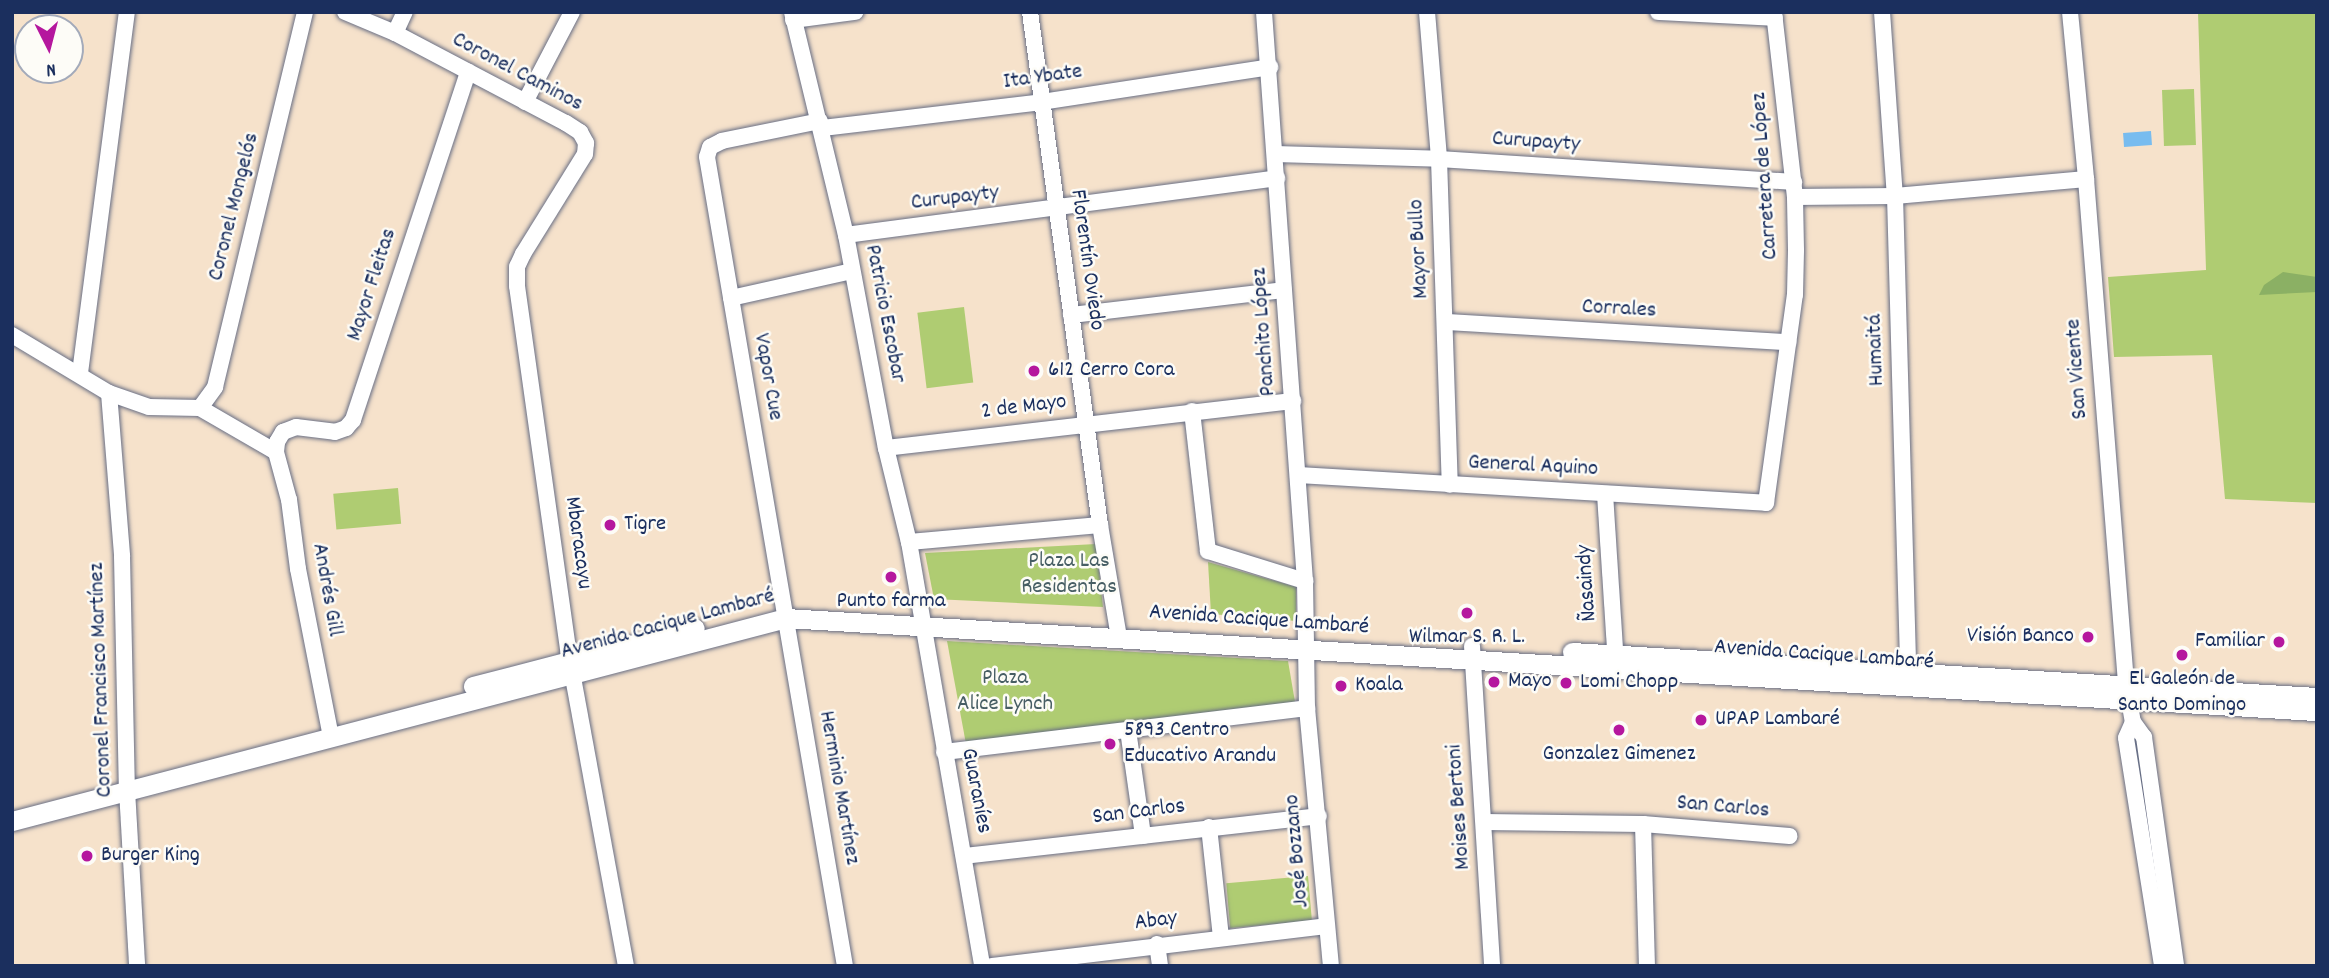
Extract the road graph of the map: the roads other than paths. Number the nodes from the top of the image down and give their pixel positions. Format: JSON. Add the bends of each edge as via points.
{"nodes":[{"id":1,"x":127,"y":12,"type":"edge"},
{"id":2,"x":305,"y":12,"type":"edge"},
{"id":3,"x":345,"y":12,"type":"edge"},
{"id":4,"x":405,"y":12,"type":"edge"},
{"id":5,"x":572,"y":12,"type":"edge"},
{"id":6,"x":856,"y":12,"type":"edge"},
{"id":7,"x":1030,"y":12,"type":"edge"},
{"id":8,"x":1264,"y":12,"type":"edge"},
{"id":9,"x":1427,"y":12,"type":"edge"},
{"id":10,"x":1658,"y":12,"type":"edge"},
{"id":11,"x":1882,"y":12,"type":"edge"},
{"id":12,"x":2070,"y":12,"type":"edge"},
{"id":13,"x":1775,"y":15,"type":"edge"},
{"id":14,"x":792,"y":16,"type":"edge"},
{"id":15,"x":395,"y":33,"type":"junction"},
{"id":16,"x":1270,"y":67,"type":"junction"},
{"id":17,"x":468,"y":72,"type":"junction"},
{"id":18,"x":525,"y":102,"type":"junction"},
{"id":19,"x":1042,"y":102,"type":"junction"},
{"id":20,"x":821,"y":124,"type":"junction"},
{"id":21,"x":586,"y":143,"type":"joint"},
{"id":22,"x":713,"y":144,"type":"joint"},
{"id":23,"x":1275,"y":154,"type":"junction"},
{"id":24,"x":1439,"y":159,"type":"junction"},
{"id":25,"x":1277,"y":178,"type":"junction"},
{"id":26,"x":2086,"y":179,"type":"junction"},
{"id":27,"x":1795,"y":190,"type":"junction"},
{"id":28,"x":1895,"y":196,"type":"junction"},
{"id":29,"x":1056,"y":209,"type":"junction"},
{"id":30,"x":846,"y":236,"type":"junction"},
{"id":31,"x":852,"y":271,"type":"junction"},
{"id":32,"x":1284,"y":290,"type":"junction"},
{"id":33,"x":731,"y":298,"type":"junction"},
{"id":34,"x":1071,"y":316,"type":"junction"},
{"id":35,"x":1447,"y":323,"type":"junction"},
{"id":36,"x":12,"y":335,"type":"edge"},
{"id":37,"x":1788,"y":342,"type":"junction"},
{"id":38,"x":80,"y":373,"type":"junction"},
{"id":39,"x":109,"y":393,"type":"junction"},
{"id":40,"x":1293,"y":401,"type":"junction"},
{"id":41,"x":200,"y":408,"type":"junction"},
{"id":42,"x":1192,"y":411,"type":"junction"},
{"id":43,"x":1086,"y":424,"type":"junction"},
{"id":44,"x":886,"y":448,"type":"junction"},
{"id":45,"x":276,"y":452,"type":"junction"},
{"id":46,"x":1298,"y":475,"type":"junction"},
{"id":47,"x":1451,"y":485,"type":"junction"},
{"id":48,"x":1605,"y":494,"type":"junction"},
{"id":49,"x":1766,"y":503,"type":"joint"},
{"id":50,"x":1100,"y":525,"type":"junction"},
{"id":51,"x":909,"y":542,"type":"junction"},
{"id":52,"x":1305,"y":581,"type":"junction"},
{"id":53,"x":785,"y":612,"type":"junction"},
{"id":54,"x":921,"y":619,"type":"junction"},
{"id":55,"x":1116,"y":631,"type":"junction"},
{"id":56,"x":1307,"y":642,"type":"junction"},
{"id":57,"x":1472,"y":653,"type":"junction"},
{"id":58,"x":1616,"y":661,"type":"junction"},
{"id":59,"x":571,"y":668,"type":"junction"},
{"id":60,"x":1909,"y":678,"type":"junction"},
{"id":61,"x":2127,"y":691,"type":"junction"},
{"id":62,"x":2317,"y":697,"type":"edge"},
{"id":63,"x":1307,"y":708,"type":"junction"},
{"id":64,"x":2317,"y":711,"type":"edge"},
{"id":65,"x":2133,"y":722,"type":"junction"},
{"id":66,"x":1128,"y":730,"type":"junction"},
{"id":67,"x":329,"y":731,"type":"junction"},
{"id":68,"x":944,"y":752,"type":"junction"},
{"id":69,"x":127,"y":784,"type":"junction"},
{"id":70,"x":12,"y":808,"type":"edge"},
{"id":71,"x":1319,"y":816,"type":"junction"},
{"id":72,"x":12,"y":821,"type":"edge"},
{"id":73,"x":1485,"y":822,"type":"junction"},
{"id":74,"x":1643,"y":824,"type":"junction"},
{"id":75,"x":1209,"y":827,"type":"junction"},
{"id":76,"x":1143,"y":836,"type":"junction"},
{"id":77,"x":1790,"y":836,"type":"dead end"},
{"id":78,"x":964,"y":856,"type":"junction"},
{"id":79,"x":1327,"y":926,"type":"junction"},
{"id":80,"x":1221,"y":937,"type":"junction"},
{"id":81,"x":1157,"y":944,"type":"junction"},
{"id":82,"x":137,"y":966,"type":"edge"},
{"id":83,"x":626,"y":966,"type":"edge"},
{"id":84,"x":845,"y":966,"type":"edge"},
{"id":85,"x":982,"y":966,"type":"edge"},
{"id":86,"x":992,"y":966,"type":"edge"},
{"id":87,"x":1160,"y":966,"type":"edge"},
{"id":88,"x":1331,"y":966,"type":"edge"},
{"id":89,"x":1492,"y":966,"type":"edge"},
{"id":90,"x":1647,"y":966,"type":"edge"},
{"id":91,"x":2162,"y":966,"type":"edge"},
{"id":92,"x":2176,"y":966,"type":"edge"}],
"edges":[{"from":1,"to":38,"type":"street"},
{"from":2,"to":41,"type":"street","name":"Coronel Mongelós","via":[[215,387]]},
{"from":3,"to":15,"type":"street","name":"Coronel Caminos"},
{"from":4,"to":15,"type":"street"},
{"from":5,"to":18,"type":"street"},
{"from":6,"to":14,"type":"street"},
{"from":7,"to":19,"type":"street","name":"Florentín Oviedo"},
{"from":8,"to":16,"type":"street","name":"Panchito López"},
{"from":9,"to":24,"type":"street","name":"Mayor Bullo"},
{"from":10,"to":13,"type":"street"},
{"from":11,"to":28,"type":"street","name":"Humaitá"},
{"from":12,"to":26,"type":"street","name":"San Vicente"},
{"from":13,"to":27,"type":"street","name":"Carretera de López"},
{"from":14,"to":20,"type":"street","name":"Patricio Escobar"},
{"from":15,"to":17,"type":"street","name":"Coronel Caminos"},
{"from":16,"to":19,"type":"street","name":"Ita Ybate"},
{"from":16,"to":23,"type":"street","name":"Panchito López"},
{"from":17,"to":18,"type":"street","name":"Coronel Caminos"},
{"from":17,"to":45,"type":"street","name":"Mayor Fleitas","via":[[353,420],[346,429],[335,432],[289,429],[280,436]]},
{"from":18,"to":21,"type":"street","name":"Coronel Caminos","via":[[580,132]]},
{"from":19,"to":20,"type":"street","name":"Ita Ybate"},
{"from":19,"to":29,"type":"street","name":"Florentín Oviedo"},
{"from":20,"to":22,"type":"street","name":"Ita Ybate"},
{"from":20,"to":30,"type":"street","name":"Patricio Escobar"},
{"from":21,"to":59,"type":"street","name":"Mbaracayu","via":[[585,154],[523,254],[517,276]]},
{"from":22,"to":33,"type":"street","name":"Vapor Cue","via":[[707,157]]},
{"from":23,"to":24,"type":"street","name":"Curupayty"},
{"from":23,"to":25,"type":"street","name":"Panchito López"},
{"from":24,"to":27,"type":"street","name":"Curupayty"},
{"from":24,"to":35,"type":"street","name":"Mayor Bullo"},
{"from":25,"to":29,"type":"street","name":"Curupayty"},
{"from":25,"to":32,"type":"street","name":"Panchito López"},
{"from":26,"to":28,"type":"street","name":"Curupayty"},
{"from":26,"to":61,"type":"street","name":"San Vicente"},
{"from":27,"to":28,"type":"street","name":"Curupayty"},
{"from":27,"to":37,"type":"street","name":"Carretera de López","via":[[1795,295]]},
{"from":28,"to":60,"type":"street","name":"Humaitá"},
{"from":29,"to":30,"type":"street","name":"Curupayty"},
{"from":29,"to":34,"type":"street","name":"Florentín Oviedo"},
{"from":30,"to":31,"type":"street","name":"Patricio Escobar"},
{"from":31,"to":33,"type":"street"},
{"from":31,"to":44,"type":"street","name":"Patricio Escobar"},
{"from":32,"to":34,"type":"street"},
{"from":32,"to":40,"type":"street","name":"Panchito López"},
{"from":33,"to":53,"type":"street","name":"Vapor Cue"},
{"from":34,"to":43,"type":"street","name":"Florentín Oviedo"},
{"from":35,"to":37,"type":"street","name":"Corrales"},
{"from":35,"to":47,"type":"street","name":"Mayor Bullo"},
{"from":36,"to":38,"type":"street"},
{"from":37,"to":49,"type":"street","name":"Carretera de López"},
{"from":38,"to":39,"type":"street"},
{"from":39,"to":41,"type":"street","via":[[149,407]]},
{"from":39,"to":69,"type":"street","name":"Coronel Francisco Martínez","via":[[122,556]]},
{"from":40,"to":42,"type":"street","name":"2 de Mayo"},
{"from":40,"to":46,"type":"street","name":"Panchito López"},
{"from":41,"to":45,"type":"street"},
{"from":42,"to":43,"type":"street","name":"2 de Mayo"},
{"from":42,"to":52,"type":"street","via":[[1208,551]]},
{"from":43,"to":44,"type":"street","name":"2 de Mayo"},
{"from":43,"to":50,"type":"street","name":"Florentín Oviedo"},
{"from":44,"to":51,"type":"street","name":"Patricio Escobar"},
{"from":45,"to":67,"type":"street","name":"Andrés Gill","via":[[289,500]]},
{"from":46,"to":47,"type":"street","name":"General Aquino"},
{"from":46,"to":52,"type":"street","name":"Panchito López"},
{"from":47,"to":48,"type":"street","name":"General Aquino"},
{"from":48,"to":49,"type":"street","name":"General Aquino"},
{"from":48,"to":58,"type":"street","name":"Ñasaindy"},
{"from":50,"to":51,"type":"street"},
{"from":50,"to":55,"type":"street","name":"Florentín Oviedo"},
{"from":51,"to":54,"type":"street","name":"Patricio Escobar"},
{"from":52,"to":56,"type":"street","name":"Panchito López"},
{"from":53,"to":54,"type":"main road","name":"Avenida Cacique Lambaré"},
{"from":53,"to":59,"type":"main road","name":"Avenida Cacique Lambaré"},
{"from":53,"to":84,"type":"street","name":"Herminio Martínez"},
{"from":54,"to":55,"type":"main road","name":"Avenida Cacique Lambaré"},
{"from":54,"to":68,"type":"street","name":"Guaraníes"},
{"from":55,"to":56,"type":"main road","name":"Avenida Cacique Lambaré"},
{"from":56,"to":57,"type":"main road","name":"Avenida Cacique Lambaré"},
{"from":56,"to":63,"type":"street","name":"José Bozzano"},
{"from":57,"to":58,"type":"main road","name":"Avenida Cacique Lambaré"},
{"from":57,"to":73,"type":"street","name":"Moises Bertoni"},
{"from":58,"to":60,"type":"main road","name":"Avenida Cacique Lambaré"},
{"from":59,"to":67,"type":"main road","name":"Avenida Cacique Lambaré"},
{"from":59,"to":83,"type":"street","name":"Mbaracayu"},
{"from":60,"to":61,"type":"main road","name":"Avenida Cacique Lambaré"},
{"from":61,"to":62,"type":"main road","name":"Avenida Cacique Lambaré"},
{"from":61,"to":64,"type":"main road","name":"Avenida Cacique Lambaré"},
{"from":61,"to":65,"type":"street","name":"San Vicente"},
{"from":63,"to":66,"type":"street"},
{"from":63,"to":71,"type":"street","name":"José Bozzano"},
{"from":65,"to":91,"type":"street","name":"San Vicente","via":[[2126,738]]},
{"from":65,"to":92,"type":"street","name":"San Vicente","via":[[2144,737]]},
{"from":66,"to":68,"type":"street"},
{"from":66,"to":76,"type":"street"},
{"from":67,"to":69,"type":"main road","name":"Avenida Cacique Lambaré"},
{"from":68,"to":78,"type":"street","name":"Guaraníes"},
{"from":69,"to":70,"type":"main road","name":"Avenida Cacique Lambaré"},
{"from":69,"to":72,"type":"main road","name":"Avenida Cacique Lambaré"},
{"from":69,"to":82,"type":"street","name":"Coronel Francisco Martínez"},
{"from":71,"to":75,"type":"street","name":"San Carlos"},
{"from":71,"to":79,"type":"street","name":"José Bozzano"},
{"from":73,"to":74,"type":"street","name":"San Carlos"},
{"from":73,"to":89,"type":"street","name":"Moises Bertoni"},
{"from":74,"to":77,"type":"street","name":"San Carlos"},
{"from":74,"to":90,"type":"street"},
{"from":75,"to":76,"type":"street","name":"San Carlos"},
{"from":75,"to":80,"type":"street"},
{"from":76,"to":78,"type":"street","name":"San Carlos"},
{"from":78,"to":85,"type":"street","name":"Guaraníes"},
{"from":79,"to":80,"type":"street","name":"Abay"},
{"from":79,"to":88,"type":"street","name":"José Bozzano"},
{"from":80,"to":81,"type":"street","name":"Abay"},
{"from":81,"to":86,"type":"street","name":"Abay"},
{"from":81,"to":87,"type":"street"}]}
